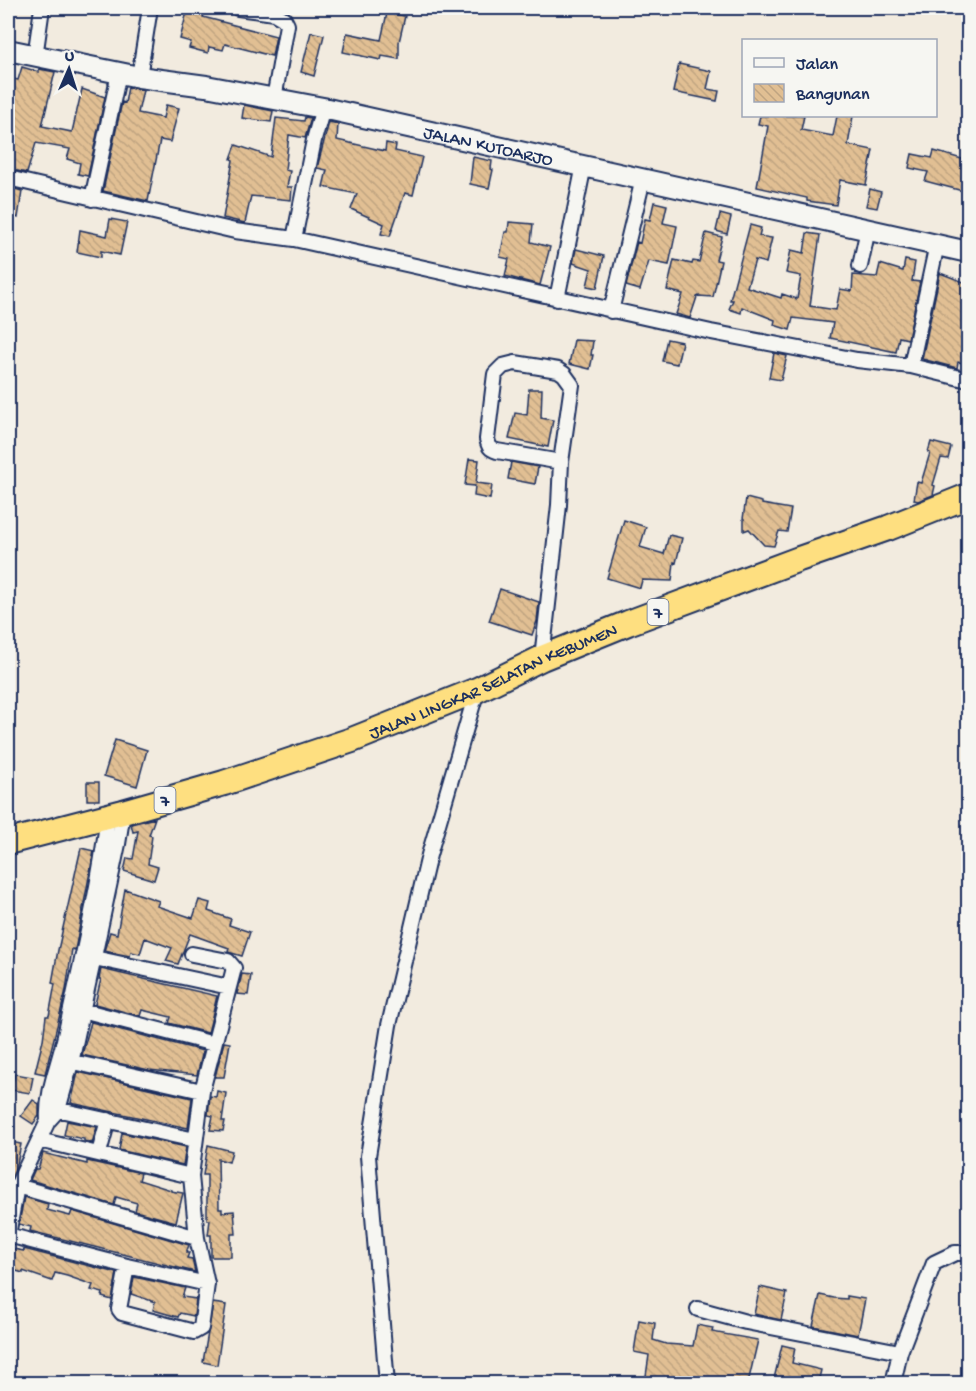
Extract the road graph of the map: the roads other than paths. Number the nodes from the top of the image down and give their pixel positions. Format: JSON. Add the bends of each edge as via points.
{"nodes":[{"id":1,"x":42,"y":8,"type":"edge"},
{"id":2,"x":150,"y":8,"type":"edge"},
{"id":3,"x":238,"y":8,"type":"edge"},
{"id":4,"x":8,"y":50,"type":"edge"},
{"id":5,"x":35,"y":57,"type":"junction"},
{"id":6,"x":119,"y":73,"type":"junction"},
{"id":7,"x":139,"y":77,"type":"junction"},
{"id":8,"x":274,"y":99,"type":"junction"},
{"id":9,"x":323,"y":108,"type":"junction"},
{"id":10,"x":584,"y":165,"type":"junction"},
{"id":11,"x":8,"y":178,"type":"edge"},
{"id":12,"x":643,"y":179,"type":"junction"},
{"id":13,"x":92,"y":199,"type":"junction"},
{"id":14,"x":868,"y":229,"type":"junction"},
{"id":15,"x":294,"y":239,"type":"junction"},
{"id":16,"x":937,"y":244,"type":"junction"},
{"id":17,"x":969,"y":252,"type":"edge"},
{"id":18,"x":860,"y":266,"type":"dead end"},
{"id":19,"x":557,"y":299,"type":"junction"},
{"id":20,"x":611,"y":311,"type":"junction"},
{"id":21,"x":911,"y":366,"type":"junction"},
{"id":22,"x":969,"y":380,"type":"edge"},
{"id":23,"x":561,"y":462,"type":"junction"},
{"id":24,"x":969,"y":496,"type":"edge"},
{"id":25,"x":542,"y":658,"type":"junction"},
{"id":26,"x":477,"y":690,"type":"junction"},
{"id":27,"x":115,"y":814,"type":"junction"},
{"id":28,"x":8,"y":842,"type":"edge"},
{"id":29,"x":192,"y":954,"type":"dead end"},
{"id":30,"x":88,"y":957,"type":"junction"},
{"id":31,"x":229,"y":987,"type":"junction"},
{"id":32,"x":77,"y":1008,"type":"junction"},
{"id":33,"x":214,"y":1044,"type":"junction"},
{"id":34,"x":65,"y":1061,"type":"junction"},
{"id":35,"x":202,"y":1091,"type":"junction"},
{"id":36,"x":51,"y":1113,"type":"junction"},
{"id":37,"x":108,"y":1120,"type":"junction"},
{"id":38,"x":39,"y":1140,"type":"junction"},
{"id":39,"x":195,"y":1140,"type":"junction"},
{"id":40,"x":99,"y":1153,"type":"junction"},
{"id":41,"x":191,"y":1176,"type":"junction"},
{"id":42,"x":17,"y":1186,"type":"junction"},
{"id":43,"x":197,"y":1238,"type":"junction"},
{"id":44,"x":969,"y":1253,"type":"edge"},
{"id":45,"x":127,"y":1266,"type":"junction"},
{"id":46,"x":207,"y":1284,"type":"junction"},
{"id":47,"x":698,"y":1309,"type":"dead end"},
{"id":48,"x":900,"y":1352,"type":"junction"},
{"id":49,"x":387,"y":1383,"type":"edge"},
{"id":50,"x":893,"y":1383,"type":"edge"}],
"edges":[{"from":1,"to":5,"type":"street"},
{"from":2,"to":7,"type":"street"},
{"from":3,"to":8,"type":"street","via":[[274,13],[285,19]]},
{"from":4,"to":5,"type":"main road","name":"JALAN KUTOARJO"},
{"from":5,"to":6,"type":"main road","name":"JALAN KUTOARJO"},
{"from":6,"to":7,"type":"main road","name":"JALAN KUTOARJO"},
{"from":6,"to":13,"type":"street"},
{"from":7,"to":8,"type":"main road","name":"JALAN KUTOARJO"},
{"from":8,"to":9,"type":"main road","name":"JALAN KUTOARJO"},
{"from":9,"to":10,"type":"main road","name":"JALAN KUTOARJO"},
{"from":9,"to":15,"type":"street"},
{"from":10,"to":12,"type":"main road","name":"JALAN KUTOARJO"},
{"from":10,"to":19,"type":"street"},
{"from":11,"to":13,"type":"street"},
{"from":12,"to":14,"type":"main road","name":"JALAN KUTOARJO"},
{"from":12,"to":20,"type":"street"},
{"from":13,"to":15,"type":"street","via":[[235,231]]},
{"from":14,"to":16,"type":"main road","name":"JALAN KUTOARJO"},
{"from":14,"to":18,"type":"street"},
{"from":15,"to":19,"type":"street"},
{"from":16,"to":17,"type":"main road","name":"JALAN KUTOARJO"},
{"from":16,"to":21,"type":"street"},
{"from":19,"to":20,"type":"street"},
{"from":20,"to":21,"type":"street","via":[[857,360]]},
{"from":21,"to":22,"type":"street"},
{"from":23,"to":23,"type":"street","via":[[572,385],[558,370],[515,363],[503,366],[495,374],[489,446],[497,451]]},
{"from":23,"to":25,"type":"street"},
{"from":24,"to":25,"type":"highway","name":"JALAN LINGKAR SELATAN KEBUMEN","number":"7"},
{"from":25,"to":26,"type":"highway","name":"JALAN LINGKAR SELATAN KEBUMEN","number":"7"},
{"from":26,"to":27,"type":"highway","name":"JALAN LINGKAR SELATAN KEBUMEN","number":"7","via":[[321,751]]},
{"from":26,"to":49,"type":"street","via":[[429,855],[389,1025],[368,1155]]},
{"from":27,"to":28,"type":"highway","name":"JALAN LINGKAR SELATAN KEBUMEN","number":"7"},
{"from":27,"to":30,"type":"street"},
{"from":29,"to":31,"type":"street","via":[[233,965]]},
{"from":30,"to":31,"type":"street"},
{"from":30,"to":32,"type":"street"},
{"from":31,"to":33,"type":"street"},
{"from":32,"to":33,"type":"street"},
{"from":32,"to":34,"type":"street"},
{"from":33,"to":35,"type":"street"},
{"from":34,"to":35,"type":"street"},
{"from":34,"to":36,"type":"street"},
{"from":35,"to":39,"type":"street"},
{"from":36,"to":37,"type":"street"},
{"from":36,"to":38,"type":"street"},
{"from":37,"to":39,"type":"street"},
{"from":37,"to":40,"type":"street"},
{"from":38,"to":40,"type":"street"},
{"from":38,"to":42,"type":"street"},
{"from":39,"to":41,"type":"street"},
{"from":40,"to":41,"type":"street"},
{"from":41,"to":43,"type":"street"},
{"from":42,"to":43,"type":"street"},
{"from":42,"to":45,"type":"street","via":[[8,1235]]},
{"from":43,"to":46,"type":"street"},
{"from":44,"to":48,"type":"street","via":[[955,1253],[934,1263]]},
{"from":45,"to":46,"type":"street"},
{"from":45,"to":46,"type":"street","via":[[119,1309],[123,1313],[194,1332],[201,1328]]},
{"from":47,"to":48,"type":"street"},
{"from":48,"to":50,"type":"street"}]}
